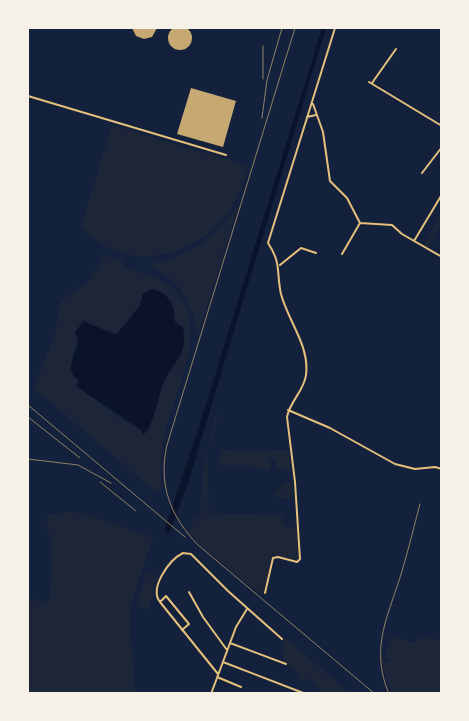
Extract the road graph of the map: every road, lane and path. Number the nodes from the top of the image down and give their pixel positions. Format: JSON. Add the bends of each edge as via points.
{"nodes":[{"id":1,"x":335,"y":28,"type":"edge"},
{"id":2,"x":396,"y":49,"type":"dead end"},
{"id":3,"x":28,"y":96,"type":"edge"},
{"id":4,"x":312,"y":102,"type":"junction"},
{"id":5,"x":316,"y":115,"type":"junction"},
{"id":6,"x":307,"y":117,"type":"junction"},
{"id":7,"x":442,"y":126,"type":"edge"},
{"id":8,"x":442,"y":147,"type":"edge"},
{"id":9,"x":226,"y":155,"type":"dead end"},
{"id":10,"x":422,"y":174,"type":"dead end"},
{"id":11,"x":441,"y":190,"type":"edge"},
{"id":12,"x":360,"y":223,"type":"junction"},
{"id":13,"x":414,"y":241,"type":"junction"},
{"id":14,"x":316,"y":253,"type":"dead end"},
{"id":15,"x":342,"y":254,"type":"dead end"},
{"id":16,"x":442,"y":257,"type":"edge"},
{"id":17,"x":280,"y":265,"type":"junction"},
{"id":18,"x":288,"y":410,"type":"junction"},
{"id":19,"x":442,"y":469,"type":"edge"},
{"id":20,"x":189,"y":592,"type":"dead end"},
{"id":21,"x":264,"y":593,"type":"dead end"},
{"id":22,"x":160,"y":602,"type":"junction"},
{"id":23,"x":247,"y":609,"type":"junction"},
{"id":24,"x":182,"y":630,"type":"junction"},
{"id":25,"x":282,"y":638,"type":"dead end"},
{"id":26,"x":230,"y":643,"type":"junction"},
{"id":27,"x":227,"y":650,"type":"junction"},
{"id":28,"x":223,"y":662,"type":"junction"},
{"id":29,"x":286,"y":664,"type":"dead end"},
{"id":30,"x":218,"y":676,"type":"junction"},
{"id":31,"x":242,"y":687,"type":"dead end"},
{"id":32,"x":211,"y":694,"type":"edge"},
{"id":33,"x":306,"y":694,"type":"edge"}],
"edges":[{"from":1,"to":4,"type":"street"},
{"from":2,"to":7,"type":"street","via":[[371,82]]},
{"from":3,"to":9,"type":"street"},
{"from":4,"to":5,"type":"street"},
{"from":4,"to":6,"type":"street"},
{"from":5,"to":6,"type":"street"},
{"from":5,"to":12,"type":"street","via":[[322,132],[328,177],[347,198]]},
{"from":6,"to":17,"type":"street","via":[[270,236],[269,245]]},
{"from":8,"to":10,"type":"street"},
{"from":11,"to":13,"type":"street","via":[[441,196]]},
{"from":12,"to":13,"type":"street","via":[[389,224]]},
{"from":12,"to":15,"type":"street"},
{"from":13,"to":16,"type":"street"},
{"from":14,"to":17,"type":"street","via":[[301,248]]},
{"from":17,"to":18,"type":"street","via":[[282,296],[307,364],[305,383]]},
{"from":18,"to":19,"type":"street","via":[[330,428],[394,464],[414,469]]},
{"from":18,"to":21,"type":"street","via":[[300,559],[298,562],[273,558]]},
{"from":20,"to":27,"type":"street","via":[[202,617]]},
{"from":22,"to":23,"type":"street","via":[[156,590],[170,563],[183,553],[195,558]]},
{"from":22,"to":24,"type":"street"},
{"from":22,"to":24,"type":"street","via":[[166,596],[189,624]]},
{"from":23,"to":25,"type":"street"},
{"from":23,"to":26,"type":"street"},
{"from":24,"to":30,"type":"street"},
{"from":26,"to":27,"type":"street"},
{"from":26,"to":29,"type":"street"},
{"from":27,"to":28,"type":"street"},
{"from":28,"to":30,"type":"street"},
{"from":28,"to":33,"type":"street"},
{"from":30,"to":31,"type":"street"},
{"from":30,"to":32,"type":"street"}]}
